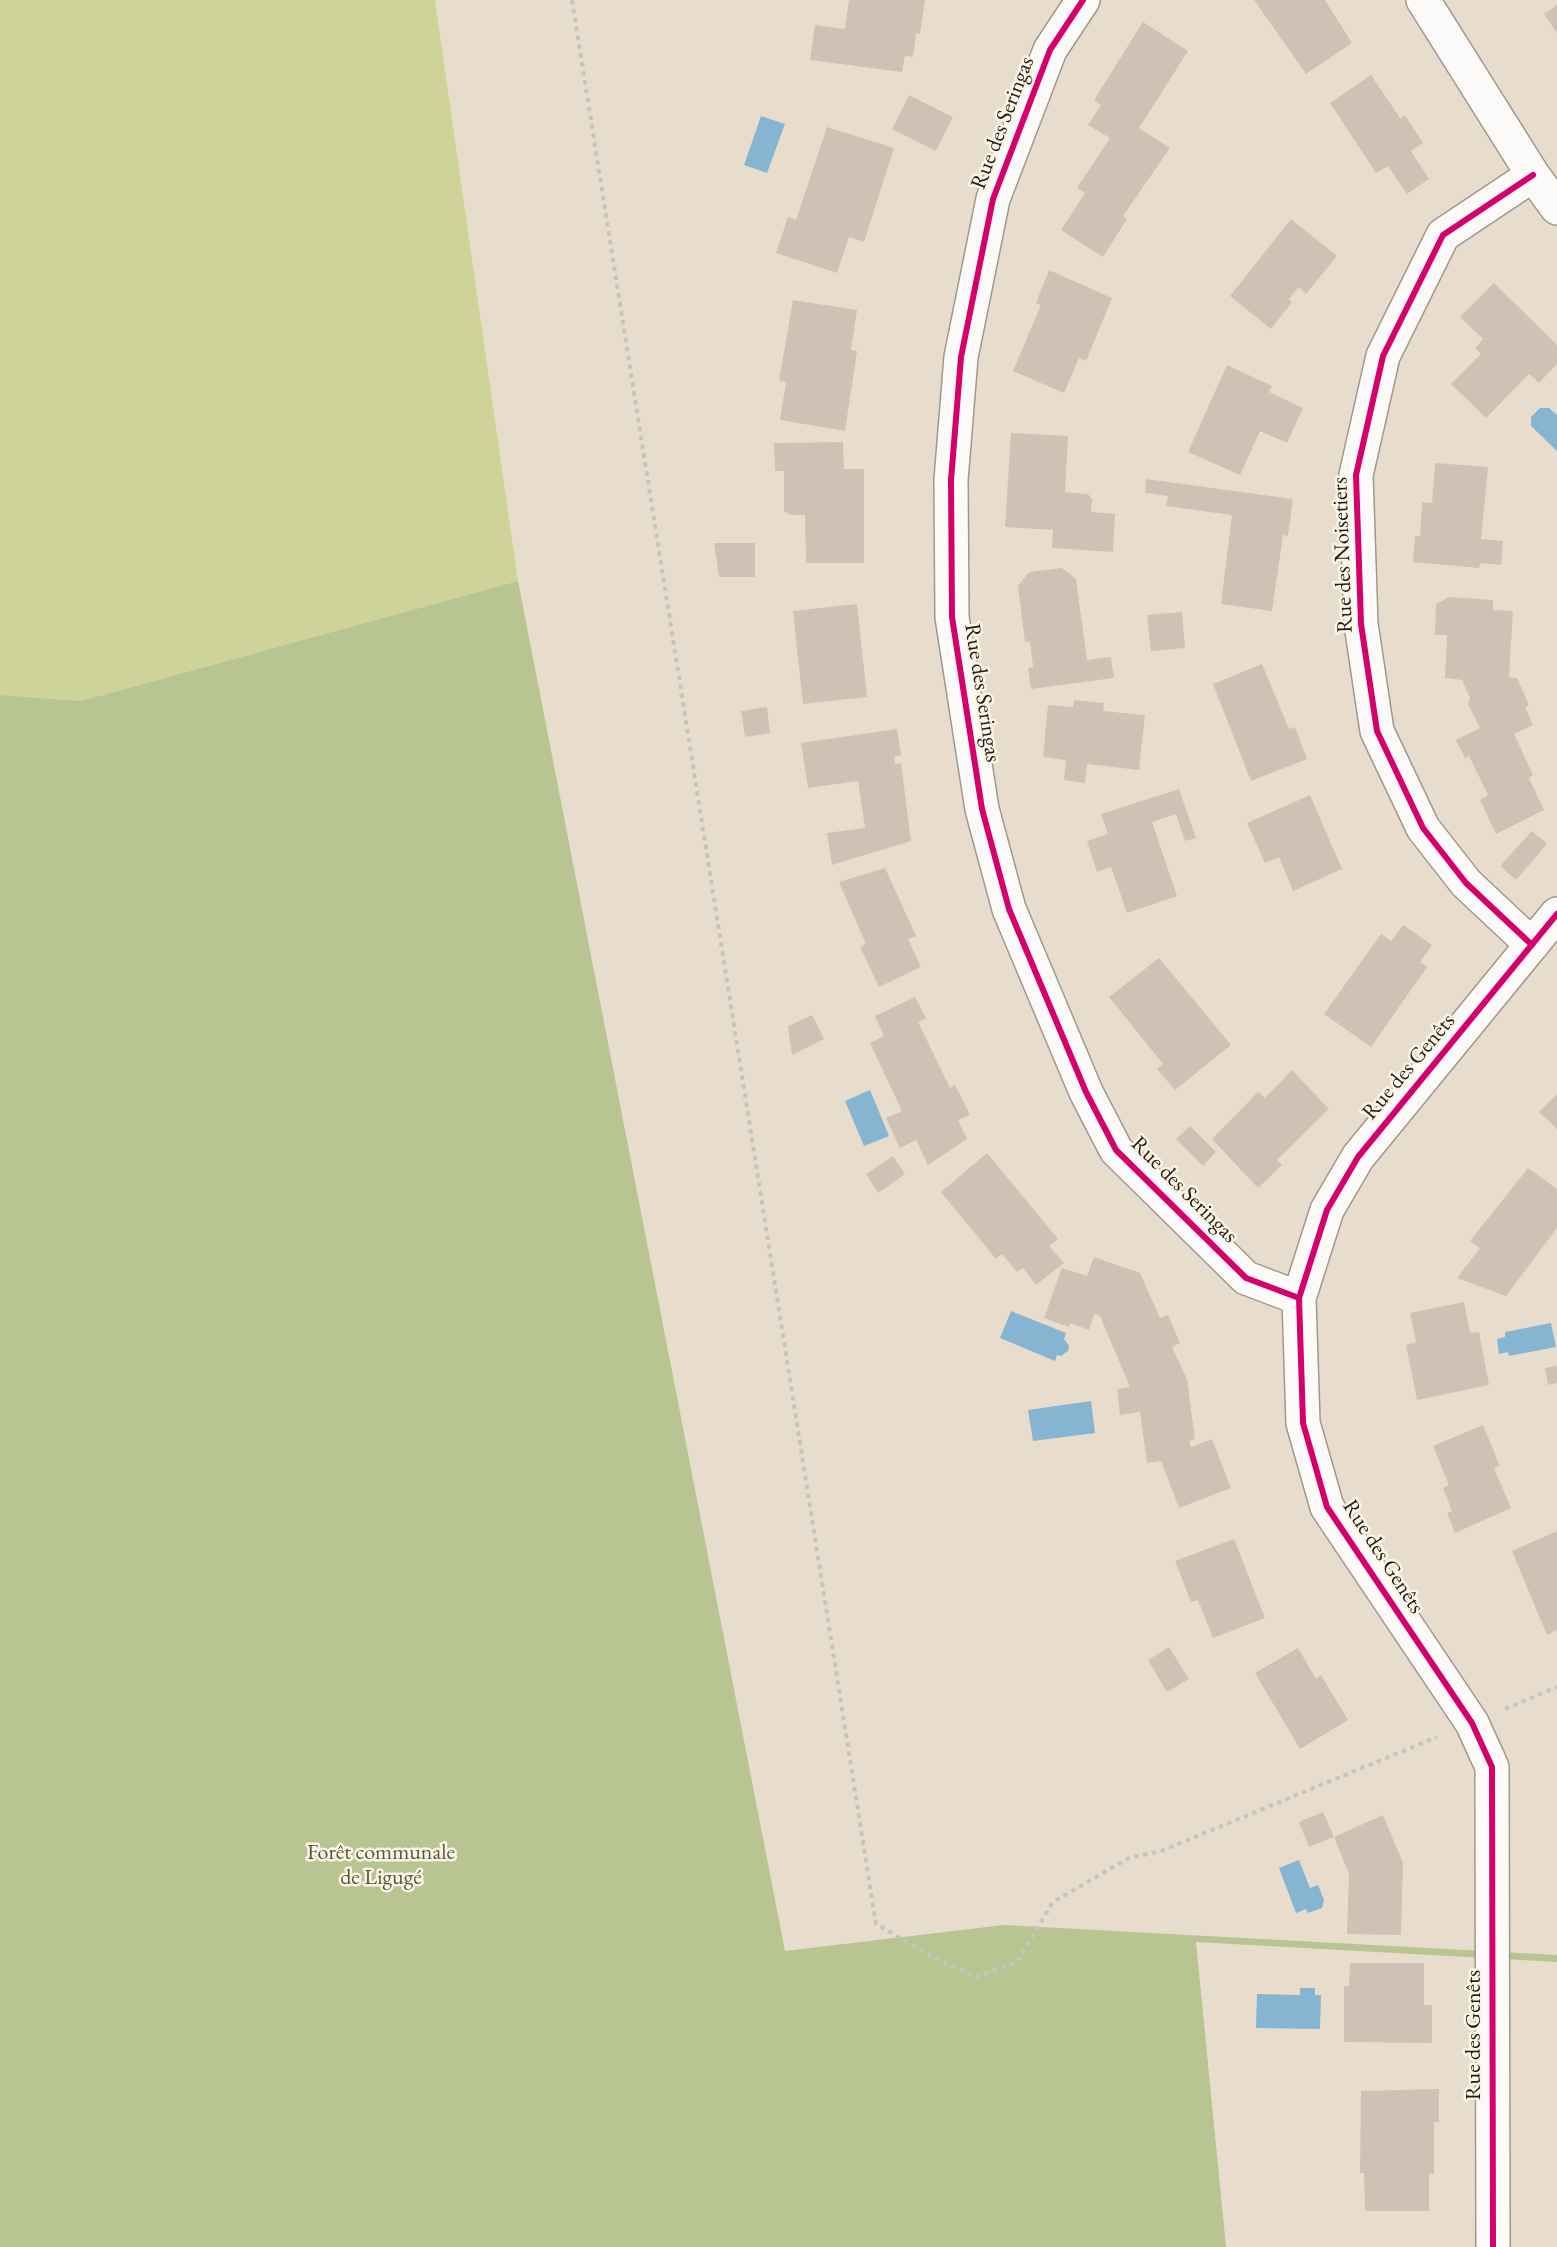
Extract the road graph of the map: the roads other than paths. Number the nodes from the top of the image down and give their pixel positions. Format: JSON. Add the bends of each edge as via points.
{"nodes":[{"id":1,"x":1083,"y":0,"type":"edge"},
{"id":2,"x":1423,"y":0,"type":"edge"},
{"id":3,"x":1533,"y":175,"type":"junction"},
{"id":4,"x":1557,"y":208,"type":"edge"},
{"id":5,"x":1557,"y":914,"type":"edge"},
{"id":6,"x":1532,"y":945,"type":"junction"},
{"id":7,"x":1299,"y":1298,"type":"junction"},
{"id":8,"x":1493,"y":2247,"type":"edge"}],
"edges":[{"from":1,"to":7,"type":"street","name":"Rue des Seringas","via":[[1050,50],[993,199],[961,357],[951,480],[952,617],[982,809],[1009,909],[1086,1092],[1116,1150],[1246,1278]]},
{"from":2,"to":3,"type":"street"},
{"from":3,"to":4,"type":"street"},
{"from":3,"to":6,"type":"street","name":"Rue des Noisetiers","via":[[1443,235],[1383,356],[1356,475],[1361,624],[1377,730],[1423,828],[1466,883]]},
{"from":5,"to":6,"type":"street","name":"Rue des Genêts"},
{"from":6,"to":7,"type":"street","name":"Rue des Genêts","via":[[1358,1156],[1327,1210]]},
{"from":7,"to":8,"type":"street","name":"Rue des Genêts","via":[[1303,1424],[1327,1507],[1472,1723],[1492,1767]]}]}
